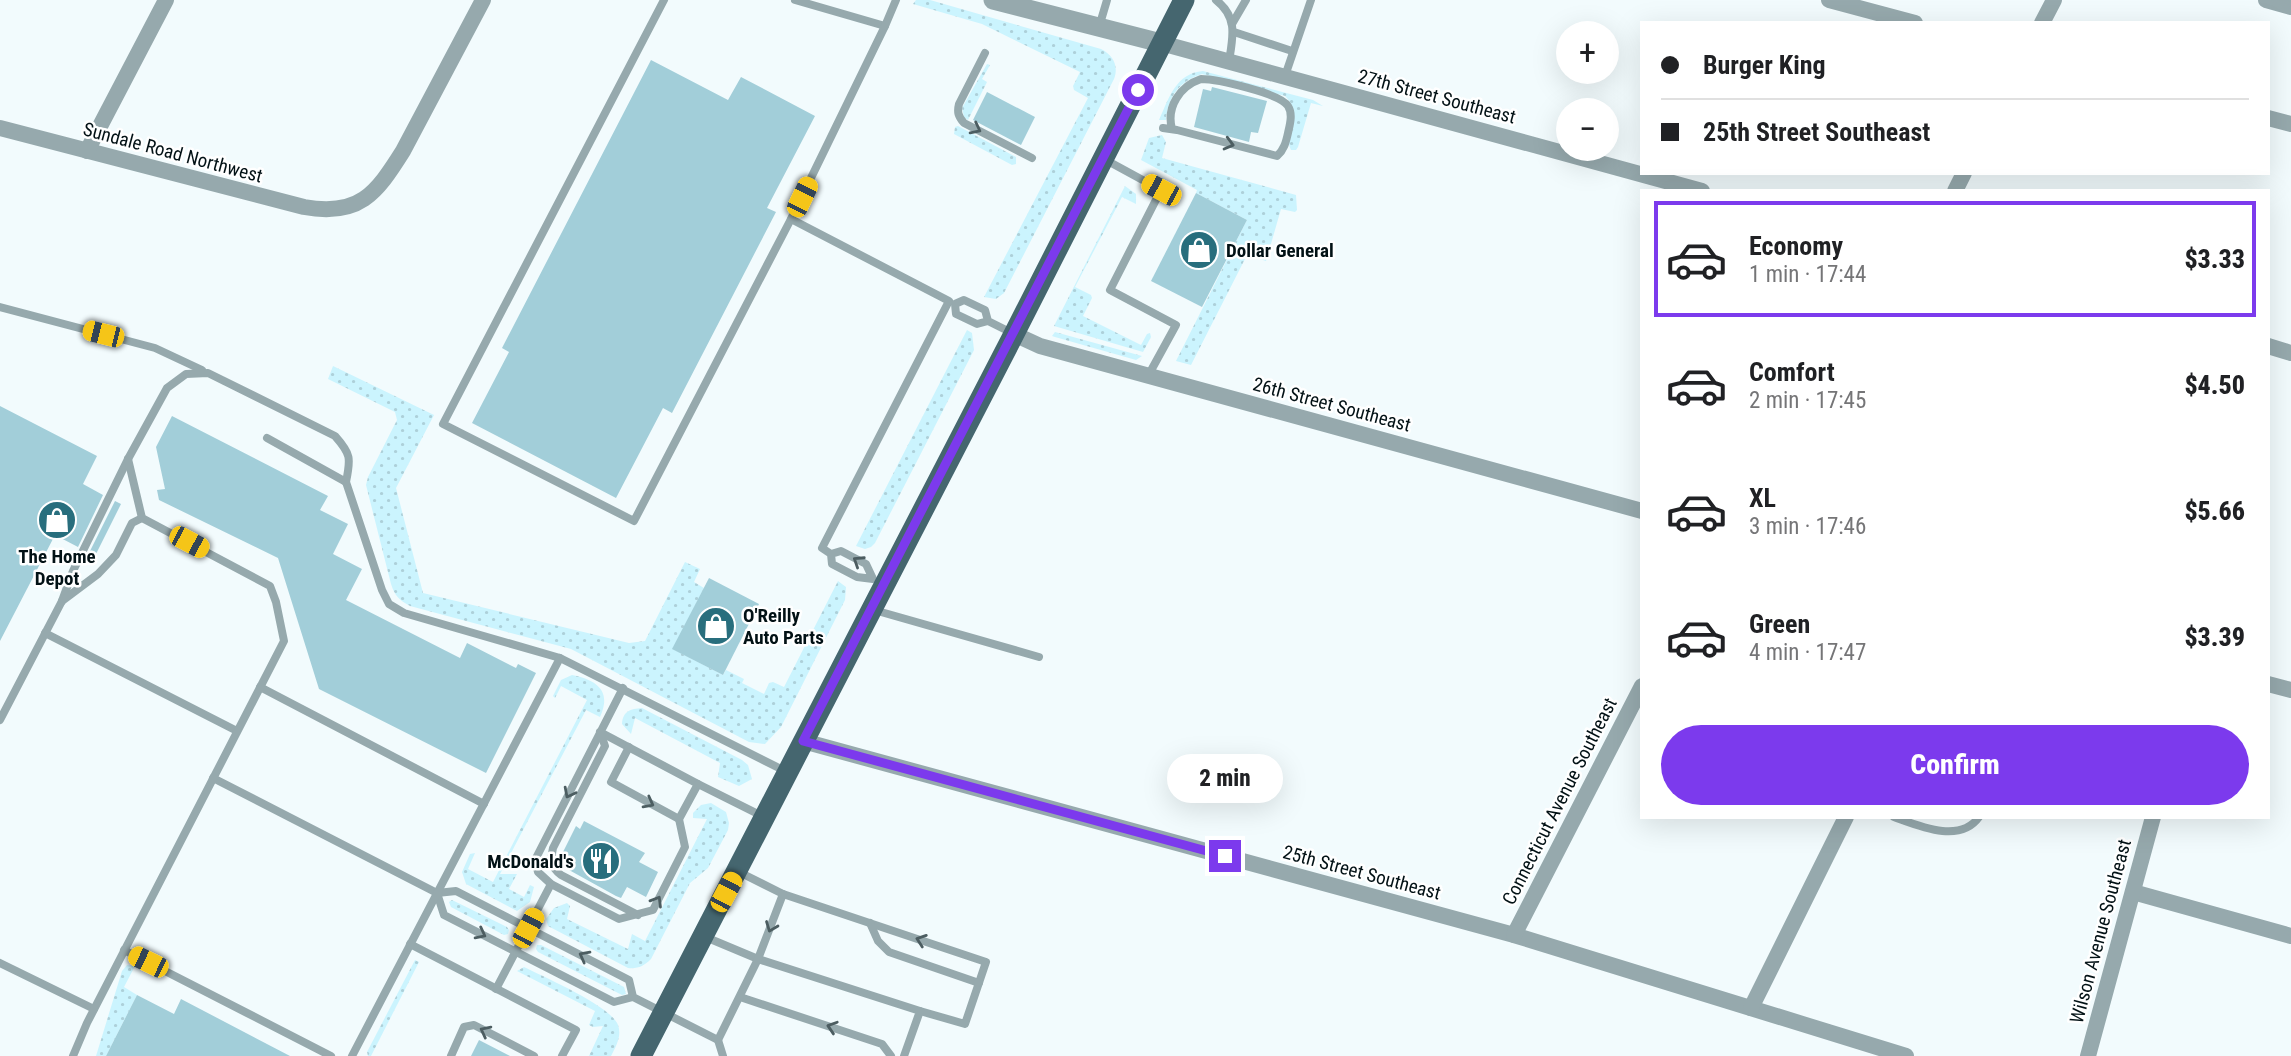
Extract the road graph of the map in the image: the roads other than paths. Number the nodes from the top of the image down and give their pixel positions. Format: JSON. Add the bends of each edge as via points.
{"nodes":[{"id":1,"x":166,"y":0,"type":"edge"},
{"id":2,"x":483,"y":0,"type":"edge"},
{"id":3,"x":664,"y":0,"type":"edge"},
{"id":4,"x":795,"y":0,"type":"edge"},
{"id":5,"x":896,"y":0,"type":"edge"},
{"id":6,"x":993,"y":0,"type":"edge"},
{"id":7,"x":1107,"y":0,"type":"edge"},
{"id":8,"x":1184,"y":0,"type":"edge"},
{"id":9,"x":1216,"y":0,"type":"edge"},
{"id":10,"x":1245,"y":0,"type":"edge"},
{"id":11,"x":1311,"y":0,"type":"edge"},
{"id":12,"x":1829,"y":0,"type":"edge"},
{"id":13,"x":2054,"y":0,"type":"edge"},
{"id":14,"x":2266,"y":0,"type":"edge"},
{"id":15,"x":2291,"y":7,"type":"edge"},
{"id":16,"x":1908,"y":21,"type":"edge"},
{"id":17,"x":2043,"y":21,"type":"edge"},
{"id":18,"x":886,"y":26,"type":"junction"},
{"id":19,"x":1099,"y":27,"type":"junction"},
{"id":20,"x":1233,"y":28,"type":"junction"},
{"id":21,"x":1161,"y":43,"type":"junction"},
{"id":22,"x":1292,"y":51,"type":"junction"},
{"id":23,"x":985,"y":53,"type":"dead end"},
{"id":24,"x":1229,"y":61,"type":"junction"},
{"id":25,"x":1284,"y":76,"type":"junction"},
{"id":26,"x":2270,"y":119,"type":"edge"},
{"id":27,"x":2291,"y":124,"type":"edge"},
{"id":28,"x":0,"y":128,"type":"edge"},
{"id":29,"x":1168,"y":129,"type":"joint"},
{"id":30,"x":87,"y":151,"type":"junction"},
{"id":31,"x":1032,"y":158,"type":"dead end"},
{"id":32,"x":1103,"y":158,"type":"junction"},
{"id":33,"x":1640,"y":174,"type":"edge"},
{"id":34,"x":1644,"y":175,"type":"edge"},
{"id":35,"x":1695,"y":189,"type":"edge"},
{"id":36,"x":791,"y":219,"type":"junction"},
{"id":37,"x":952,"y":302,"type":"junction"},
{"id":38,"x":0,"y":307,"type":"edge"},
{"id":39,"x":988,"y":321,"type":"junction"},
{"id":40,"x":1014,"y":334,"type":"junction"},
{"id":41,"x":2270,"y":347,"type":"edge"},
{"id":42,"x":2291,"y":353,"type":"edge"},
{"id":43,"x":208,"y":373,"type":"junction"},
{"id":44,"x":1148,"y":376,"type":"junction"},
{"id":45,"x":267,"y":438,"type":"dead end"},
{"id":46,"x":128,"y":459,"type":"junction"},
{"id":47,"x":346,"y":482,"type":"junction"},
{"id":48,"x":1640,"y":510,"type":"edge"},
{"id":49,"x":142,"y":517,"type":"junction"},
{"id":50,"x":831,"y":554,"type":"junction"},
{"id":51,"x":878,"y":582,"type":"junction"},
{"id":52,"x":62,"y":601,"type":"junction"},
{"id":53,"x":871,"y":609,"type":"junction"},
{"id":54,"x":45,"y":633,"type":"junction"},
{"id":55,"x":1039,"y":657,"type":"dead end"},
{"id":56,"x":560,"y":658,"type":"junction"},
{"id":57,"x":2270,"y":685,"type":"edge"},
{"id":58,"x":260,"y":688,"type":"junction"},
{"id":59,"x":623,"y":688,"type":"junction"},
{"id":60,"x":1640,"y":690,"type":"edge"},
{"id":61,"x":2291,"y":690,"type":"edge"},
{"id":62,"x":0,"y":720,"type":"edge"},
{"id":63,"x":237,"y":731,"type":"junction"},
{"id":64,"x":600,"y":732,"type":"junction"},
{"id":65,"x":803,"y":741,"type":"junction"},
{"id":66,"x":629,"y":747,"type":"junction"},
{"id":67,"x":787,"y":772,"type":"junction"},
{"id":68,"x":213,"y":778,"type":"junction"},
{"id":69,"x":698,"y":784,"type":"junction"},
{"id":70,"x":484,"y":804,"type":"junction"},
{"id":71,"x":764,"y":817,"type":"junction"},
{"id":72,"x":679,"y":819,"type":"junction"},
{"id":73,"x":1845,"y":819,"type":"edge"},
{"id":74,"x":1902,"y":819,"type":"edge"},
{"id":75,"x":1977,"y":819,"type":"edge"},
{"id":76,"x":2152,"y":819,"type":"edge"},
{"id":77,"x":737,"y":871,"type":"junction"},
{"id":78,"x":551,"y":884,"type":"junction"},
{"id":79,"x":2133,"y":892,"type":"junction"},
{"id":80,"x":437,"y":893,"type":"junction"},
{"id":81,"x":783,"y":894,"type":"junction"},
{"id":82,"x":638,"y":915,"type":"junction"},
{"id":83,"x":870,"y":923,"type":"junction"},
{"id":84,"x":528,"y":928,"type":"junction"},
{"id":85,"x":1514,"y":935,"type":"junction"},
{"id":86,"x":703,"y":936,"type":"junction"},
{"id":87,"x":2291,"y":936,"type":"edge"},
{"id":88,"x":410,"y":944,"type":"junction"},
{"id":89,"x":124,"y":950,"type":"junction"},
{"id":90,"x":516,"y":951,"type":"junction"},
{"id":91,"x":758,"y":959,"type":"junction"},
{"id":92,"x":0,"y":962,"type":"edge"},
{"id":93,"x":979,"y":983,"type":"junction"},
{"id":94,"x":496,"y":989,"type":"junction"},
{"id":95,"x":632,"y":997,"type":"junction"},
{"id":96,"x":740,"y":997,"type":"junction"},
{"id":97,"x":1751,"y":1008,"type":"junction"},
{"id":98,"x":94,"y":1009,"type":"junction"},
{"id":99,"x":920,"y":1011,"type":"junction"},
{"id":100,"x":663,"y":1012,"type":"junction"},
{"id":101,"x":718,"y":1040,"type":"junction"},
{"id":102,"x":73,"y":1056,"type":"edge"},
{"id":103,"x":331,"y":1056,"type":"edge"},
{"id":104,"x":352,"y":1056,"type":"edge"},
{"id":105,"x":451,"y":1056,"type":"edge"},
{"id":106,"x":534,"y":1056,"type":"edge"},
{"id":107,"x":562,"y":1056,"type":"edge"},
{"id":108,"x":641,"y":1056,"type":"edge"},
{"id":109,"x":723,"y":1056,"type":"edge"},
{"id":110,"x":891,"y":1056,"type":"edge"},
{"id":111,"x":904,"y":1056,"type":"edge"},
{"id":112,"x":1906,"y":1056,"type":"edge"},
{"id":113,"x":2088,"y":1056,"type":"edge"}],
"edges":[{"from":1,"to":30,"type":"street"},
{"from":2,"to":30,"type":"street","name":"Sundale Road Northwest","via":[[389,173],[361,201],[325,211]]},
{"from":3,"to":36,"type":"lane","via":[[443,424],[634,521]]},
{"from":4,"to":18,"type":"lane"},
{"from":5,"to":18,"type":"lane"},
{"from":6,"to":19,"type":"street"},
{"from":7,"to":19,"type":"lane"},
{"from":8,"to":21,"type":"main road"},
{"from":9,"to":20,"type":"lane"},
{"from":10,"to":20,"type":"lane"},
{"from":11,"to":22,"type":"lane"},
{"from":12,"to":16,"type":"street"},
{"from":13,"to":17,"type":"street"},
{"from":14,"to":15,"type":"street"},
{"from":18,"to":36,"type":"lane"},
{"from":19,"to":21,"type":"street"},
{"from":20,"to":22,"type":"lane"},
{"from":20,"to":24,"type":"lane"},
{"from":21,"to":24,"type":"street","name":"27th Street Southeast"},
{"from":21,"to":32,"type":"main road"},
{"from":22,"to":25,"type":"lane"},
{"from":23,"to":31,"type":"lane","one_way":true,"via":[[959,104],[959,118]]},
{"from":24,"to":25,"type":"street","name":"27th Street Southeast"},
{"from":25,"to":33,"type":"street","name":"27th Street Southeast"},
{"from":26,"to":27,"type":"street"},
{"from":28,"to":30,"type":"street","name":"Sundale Road Northwest"},
{"from":29,"to":29,"type":"lane","one_way":true,"via":[[1277,156],[1284,149],[1291,119],[1284,101],[1272,95],[1201,79],[1183,88]]},
{"from":32,"to":40,"type":"main road"},
{"from":32,"to":44,"type":"lane","via":[[1161,190],[1110,290],[1177,325]]},
{"from":34,"to":35,"type":"street","name":"27th Street Southeast"},
{"from":36,"to":37,"type":"lane"},
{"from":37,"to":39,"type":"lane","via":[[964,300],[985,310]]},
{"from":37,"to":39,"type":"lane","via":[[956,314],[977,324]]},
{"from":37,"to":50,"type":"lane","via":[[822,548]]},
{"from":38,"to":43,"type":"lane","via":[[155,348]]},
{"from":39,"to":40,"type":"lane"},
{"from":40,"to":44,"type":"street","name":"26th Street Southeast","via":[[1040,346]]},
{"from":40,"to":51,"type":"main road"},
{"from":41,"to":42,"type":"street"},
{"from":43,"to":46,"type":"lane","via":[[186,374],[167,388]]},
{"from":43,"to":47,"type":"lane","via":[[335,436],[348,450]]},
{"from":44,"to":48,"type":"street","name":"26th Street Southeast"},
{"from":45,"to":47,"type":"lane"},
{"from":46,"to":49,"type":"lane"},
{"from":46,"to":52,"type":"lane"},
{"from":47,"to":56,"type":"lane","via":[[389,604]]},
{"from":49,"to":52,"type":"lane","via":[[132,523],[116,555],[98,574]]},
{"from":49,"to":58,"type":"lane","via":[[270,586],[284,641]]},
{"from":50,"to":51,"type":"lane","via":[[832,564]]},
{"from":51,"to":50,"type":"lane","one_way":true,"via":[[866,564],[841,551]]},
{"from":51,"to":53,"type":"main road"},
{"from":52,"to":54,"type":"lane"},
{"from":53,"to":55,"type":"lane"},
{"from":53,"to":65,"type":"main road"},
{"from":54,"to":62,"type":"lane"},
{"from":54,"to":63,"type":"lane"},
{"from":56,"to":59,"type":"lane"},
{"from":56,"to":70,"type":"lane"},
{"from":57,"to":61,"type":"street"},
{"from":58,"to":63,"type":"lane"},
{"from":58,"to":70,"type":"lane"},
{"from":59,"to":64,"type":"lane"},
{"from":59,"to":67,"type":"lane"},
{"from":60,"to":85,"type":"street","name":"Connecticut Avenue Southeast"},
{"from":63,"to":68,"type":"lane"},
{"from":64,"to":66,"type":"lane"},
{"from":64,"to":78,"type":"lane","one_way":true,"via":[[535,860],[538,873]]},
{"from":64,"to":82,"type":"lane","via":[[605,746],[550,860],[561,875]]},
{"from":65,"to":67,"type":"main road"},
{"from":65,"to":85,"type":"street","name":"25th Street Southeast"},
{"from":66,"to":69,"type":"lane"},
{"from":66,"to":72,"type":"lane","one_way":true,"via":[[611,782]]},
{"from":67,"to":71,"type":"main road"},
{"from":68,"to":80,"type":"lane"},
{"from":68,"to":89,"type":"lane"},
{"from":69,"to":71,"type":"lane"},
{"from":69,"to":72,"type":"lane"},
{"from":70,"to":80,"type":"lane"},
{"from":71,"to":77,"type":"main road"},
{"from":82,"to":72,"type":"lane","one_way":true,"via":[[653,910],[685,847]]},
{"from":73,"to":97,"type":"street"},
{"from":74,"to":75,"type":"lane","via":[[1957,832]]},
{"from":76,"to":79,"type":"street","name":"Wilson Avenue Southeast"},
{"from":77,"to":81,"type":"lane"},
{"from":77,"to":86,"type":"main road"},
{"from":78,"to":82,"type":"lane","via":[[619,919]]},
{"from":78,"to":84,"type":"lane"},
{"from":79,"to":87,"type":"street"},
{"from":79,"to":113,"type":"street","name":"Wilson Avenue Southeast"},
{"from":80,"to":84,"type":"lane","via":[[456,891]]},
{"from":80,"to":88,"type":"lane"},
{"from":80,"to":90,"type":"lane","one_way":true,"via":[[444,915]]},
{"from":81,"to":83,"type":"lane"},
{"from":81,"to":91,"type":"lane","one_way":true},
{"from":83,"to":93,"type":"lane","via":[[889,951]]},
{"from":93,"to":83,"type":"lane","one_way":true,"via":[[986,962]]},
{"from":84,"to":90,"type":"lane"},
{"from":95,"to":84,"type":"lane","one_way":true,"via":[[629,980]]},
{"from":85,"to":97,"type":"street","name":"25th Street Southeast"},
{"from":86,"to":91,"type":"lane"},
{"from":86,"to":100,"type":"main road"},
{"from":88,"to":94,"type":"lane"},
{"from":88,"to":104,"type":"lane"},
{"from":89,"to":98,"type":"lane"},
{"from":89,"to":103,"type":"lane"},
{"from":90,"to":94,"type":"lane"},
{"from":90,"to":95,"type":"lane","via":[[614,1002]]},
{"from":91,"to":96,"type":"lane"},
{"from":91,"to":99,"type":"lane"},
{"from":92,"to":98,"type":"lane"},
{"from":93,"to":99,"type":"lane","via":[[965,1024]]},
{"from":94,"to":107,"type":"lane","via":[[576,1030]]},
{"from":95,"to":100,"type":"lane"},
{"from":96,"to":101,"type":"lane"},
{"from":110,"to":96,"type":"lane","one_way":true,"via":[[882,1044]]},
{"from":97,"to":112,"type":"street","name":"25th Street Southeast"},
{"from":98,"to":102,"type":"lane"},
{"from":99,"to":111,"type":"lane"},
{"from":100,"to":101,"type":"lane"},
{"from":100,"to":108,"type":"main road"},
{"from":101,"to":109,"type":"lane"},
{"from":106,"to":105,"type":"lane","one_way":true,"via":[[474,1025],[464,1027]]}]}
